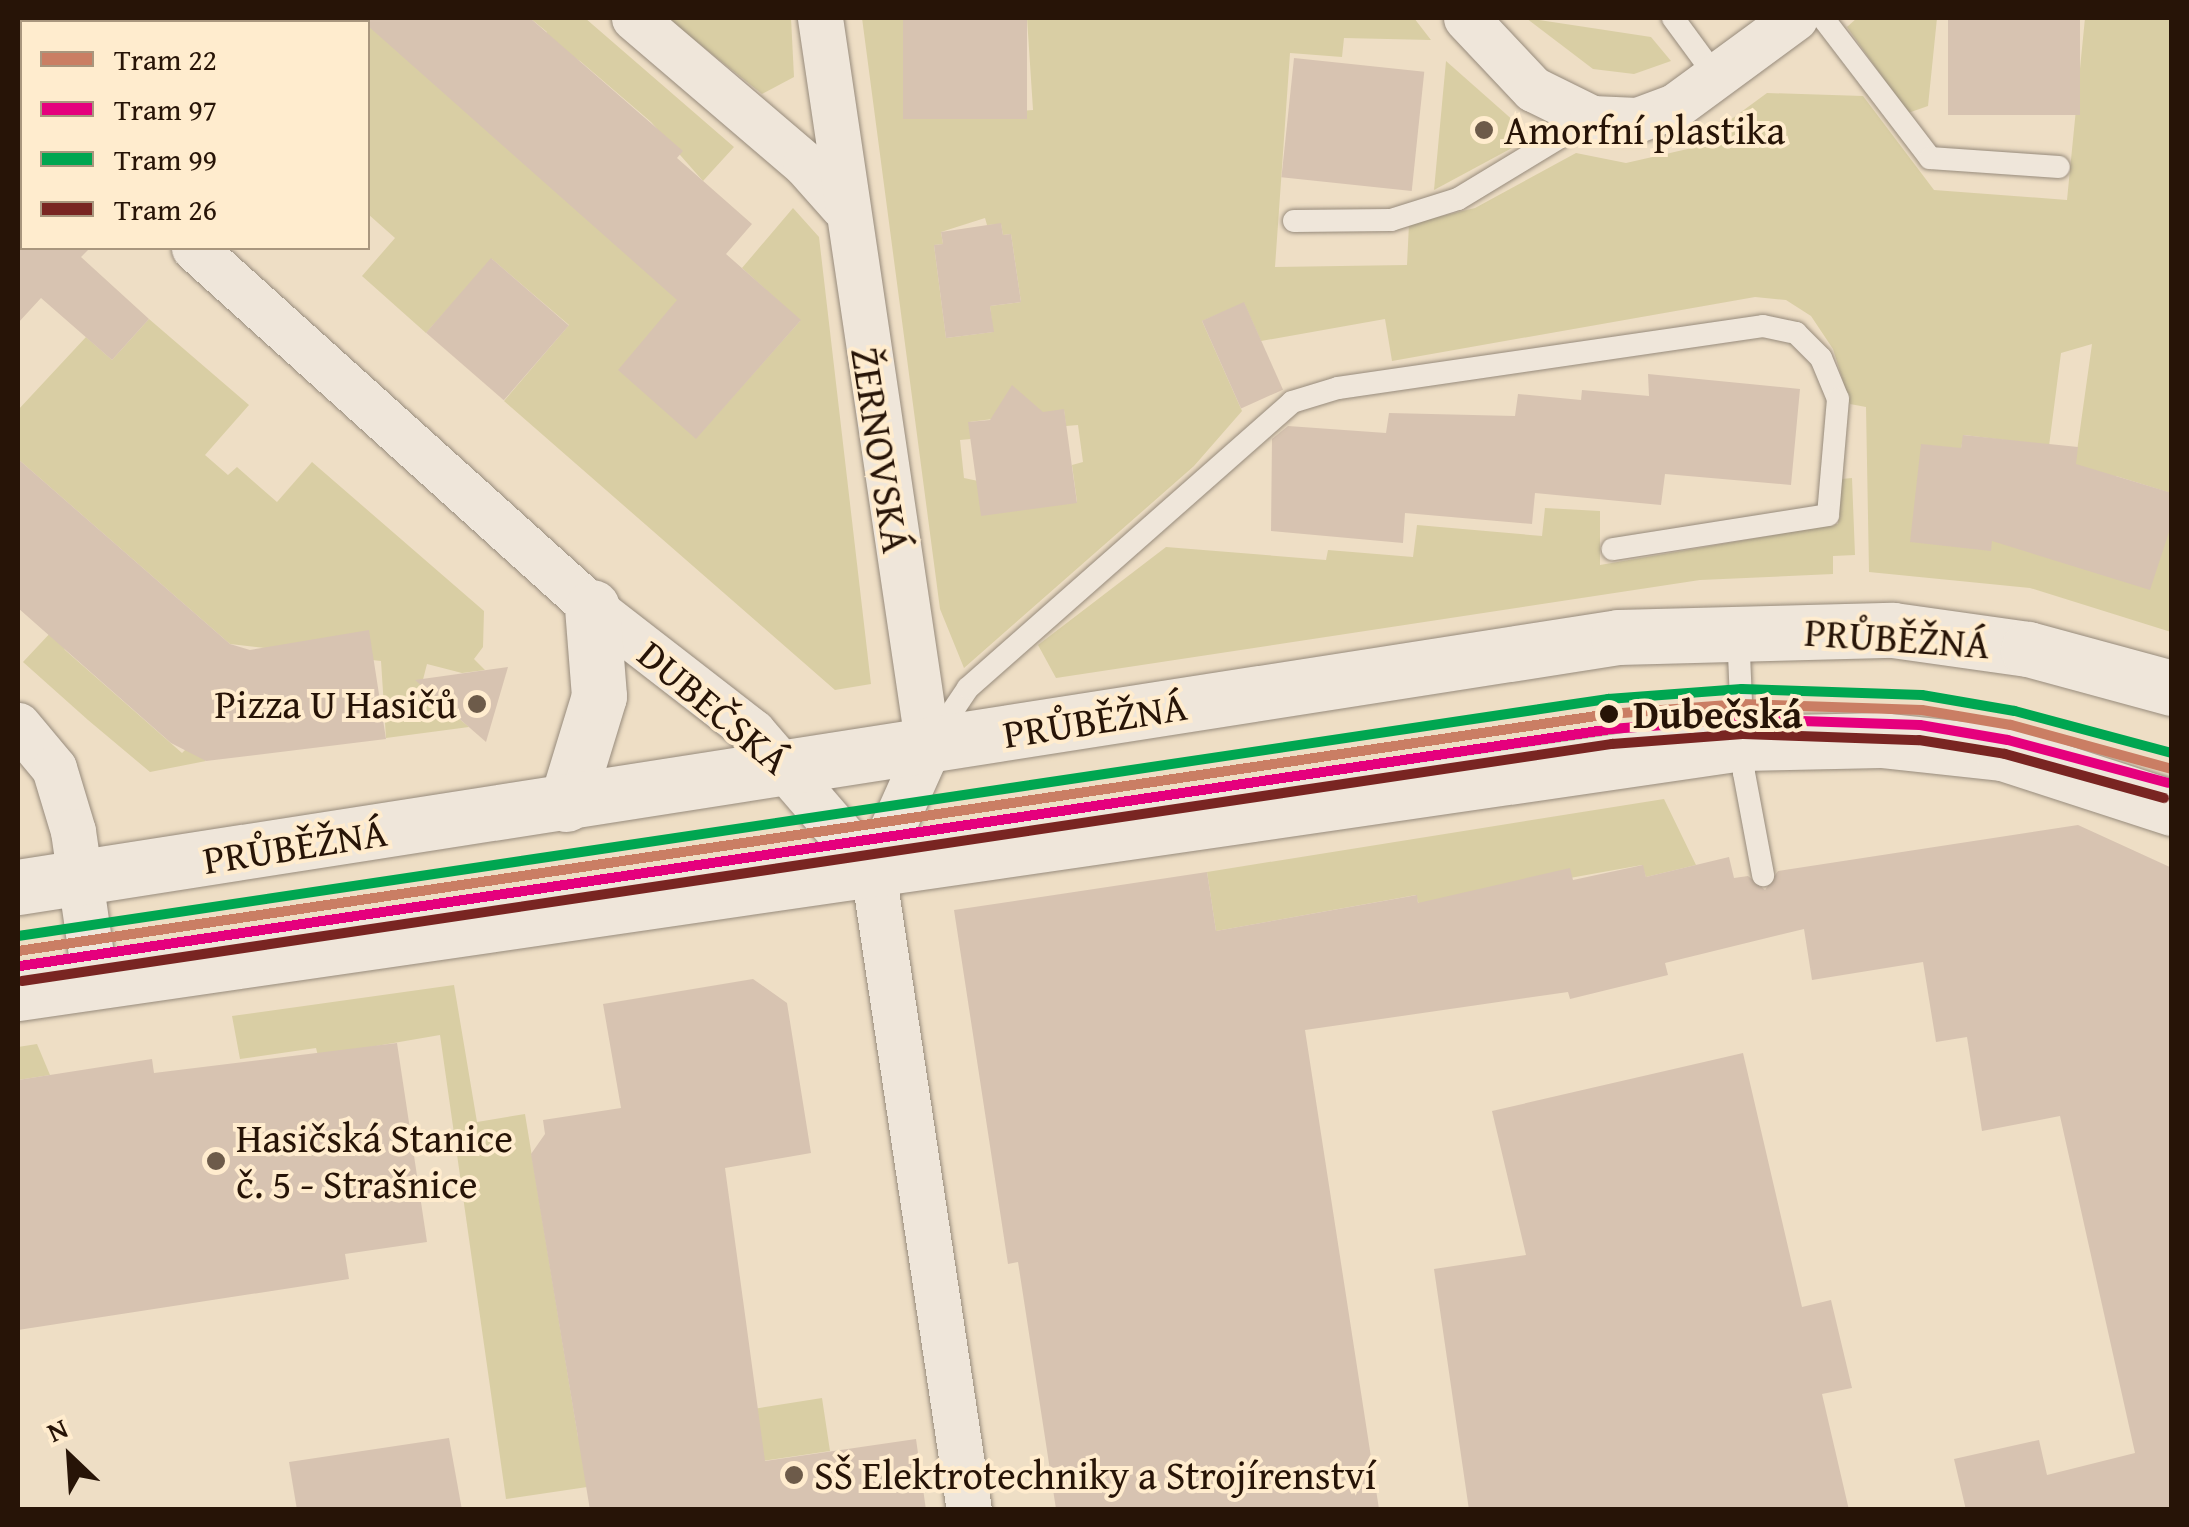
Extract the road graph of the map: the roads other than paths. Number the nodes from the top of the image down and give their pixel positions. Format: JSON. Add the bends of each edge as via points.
{"nodes":[{"id":1,"x":634,"y":18,"type":"edge"},
{"id":2,"x":820,"y":18,"type":"edge"},
{"id":3,"x":1466,"y":18,"type":"edge"},
{"id":4,"x":1673,"y":18,"type":"edge"},
{"id":5,"x":1794,"y":18,"type":"edge"},
{"id":6,"x":1823,"y":18,"type":"edge"},
{"id":7,"x":1717,"y":78,"type":"junction"},
{"id":8,"x":1592,"y":118,"type":"junction"},
{"id":9,"x":2059,"y":167,"type":"dead end"},
{"id":10,"x":843,"y":207,"type":"junction"},
{"id":11,"x":1294,"y":221,"type":"dead end"},
{"id":12,"x":196,"y":250,"type":"edge"},
{"id":13,"x":1613,"y":549,"type":"dead end"},
{"id":14,"x":592,"y":608,"type":"junction"},
{"id":15,"x":1738,"y":629,"type":"junction"},
{"id":16,"x":2172,"y":688,"type":"edge"},
{"id":17,"x":18,"y":725,"type":"edge"},
{"id":18,"x":1743,"y":743,"type":"junction"},
{"id":19,"x":928,"y":748,"type":"junction"},
{"id":20,"x":793,"y":771,"type":"junction"},
{"id":21,"x":566,"y":804,"type":"junction"},
{"id":22,"x":2172,"y":808,"type":"edge"},
{"id":23,"x":873,"y":871,"type":"junction"},
{"id":24,"x":1763,"y":875,"type":"dead end"},
{"id":25,"x":81,"y":878,"type":"junction"},
{"id":26,"x":18,"y":888,"type":"edge"},
{"id":27,"x":95,"y":982,"type":"junction"},
{"id":28,"x":18,"y":994,"type":"edge"},
{"id":29,"x":969,"y":1510,"type":"edge"}],
"edges":[{"from":1,"to":10,"type":"street","via":[[805,164]]},
{"from":2,"to":10,"type":"street","name":"ŽERNOVSKÁ"},
{"from":3,"to":8,"type":"street","via":[[1533,88]]},
{"from":4,"to":7,"type":"lane"},
{"from":5,"to":7,"type":"street"},
{"from":6,"to":9,"type":"lane","via":[[1930,158]]},
{"from":7,"to":8,"type":"street","via":[[1675,106],[1637,120]]},
{"from":8,"to":11,"type":"lane","via":[[1458,200],[1392,220]]},
{"from":10,"to":19,"type":"street","name":"ŽERNOVSKÁ"},
{"from":12,"to":14,"type":"street","name":"DUBEČSKÁ"},
{"from":13,"to":19,"type":"lane","via":[[1828,515],[1838,398],[1821,358],[1796,334],[1763,326],[1338,388],[1292,402],[968,688]]},
{"from":14,"to":20,"type":"street","name":"DUBEČSKÁ"},
{"from":14,"to":21,"type":"main road","via":[[599,696]]},
{"from":15,"to":16,"type":"main road","name":"PRŮBĚŽNÁ","via":[[1893,630],[2028,649]]},
{"from":15,"to":18,"type":"lane"},
{"from":15,"to":19,"type":"main road","name":"PRŮBĚŽNÁ","via":[[1618,637]]},
{"from":17,"to":25,"type":"street","via":[[54,768]]},
{"from":18,"to":22,"type":"main road","via":[[1881,740],[2003,754]]},
{"from":18,"to":23,"type":"main road"},
{"from":18,"to":24,"type":"lane"},
{"from":19,"to":20,"type":"main road","name":"PRŮBĚŽNÁ"},
{"from":19,"to":23,"type":"street"},
{"from":20,"to":21,"type":"main road","name":"PRŮBĚŽNÁ"},
{"from":20,"to":23,"type":"street","name":"DUBEČSKÁ"},
{"from":21,"to":25,"type":"main road","name":"PRŮBĚŽNÁ"},
{"from":23,"to":27,"type":"main road"},
{"from":23,"to":29,"type":"street"},
{"from":25,"to":26,"type":"main road","name":"PRŮBĚŽNÁ"},
{"from":25,"to":27,"type":"street"},
{"from":27,"to":28,"type":"main road"}]}
